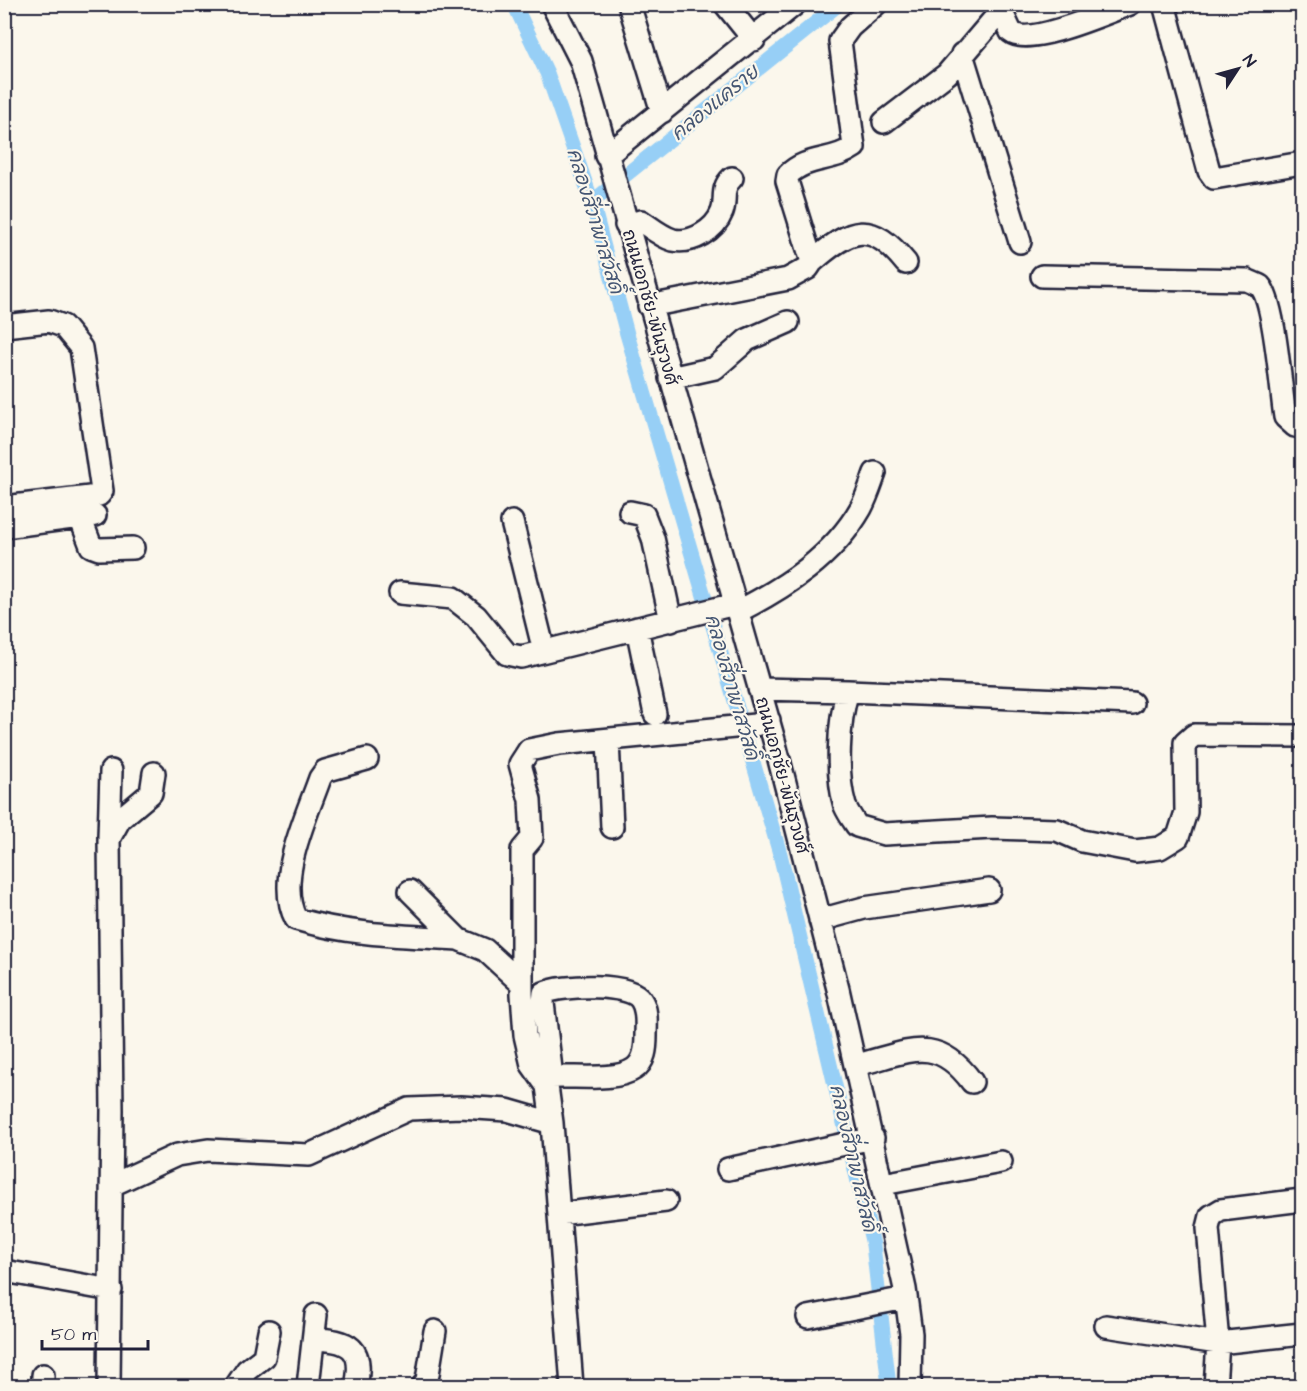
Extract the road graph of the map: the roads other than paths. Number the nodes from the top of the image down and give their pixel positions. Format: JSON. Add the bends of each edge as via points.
{"nodes":[{"id":1,"x":552,"y":4,"type":"edge"},
{"id":2,"x":629,"y":4,"type":"edge"},
{"id":3,"x":725,"y":4,"type":"edge"},
{"id":4,"x":795,"y":4,"type":"edge"},
{"id":5,"x":876,"y":4,"type":"edge"},
{"id":6,"x":1130,"y":4,"type":"edge"},
{"id":7,"x":1164,"y":4,"type":"edge"},
{"id":8,"x":999,"y":8,"type":"edge"},
{"id":9,"x":754,"y":40,"type":"junction"},
{"id":10,"x":962,"y":54,"type":"junction"},
{"id":11,"x":662,"y":112,"type":"junction"},
{"id":12,"x":884,"y":122,"type":"dead end"},
{"id":13,"x":1302,"y":163,"type":"edge"},
{"id":14,"x":608,"y":164,"type":"junction"},
{"id":15,"x":732,"y":178,"type":"dead end"},
{"id":16,"x":623,"y":216,"type":"junction"},
{"id":17,"x":1020,"y":242,"type":"dead end"},
{"id":18,"x":812,"y":261,"type":"junction"},
{"id":19,"x":906,"y":263,"type":"dead end"},
{"id":20,"x":1042,"y":276,"type":"dead end"},
{"id":21,"x":649,"y":306,"type":"junction"},
{"id":22,"x":788,"y":322,"type":"dead end"},
{"id":23,"x":4,"y":326,"type":"edge"},
{"id":24,"x":670,"y":378,"type":"junction"},
{"id":25,"x":1302,"y":427,"type":"edge"},
{"id":26,"x":875,"y":473,"type":"dead end"},
{"id":27,"x":4,"y":507,"type":"edge"},
{"id":28,"x":630,"y":512,"type":"dead end"},
{"id":29,"x":512,"y":522,"type":"dead end"},
{"id":30,"x":4,"y":527,"type":"edge"},
{"id":31,"x":133,"y":548,"type":"dead end"},
{"id":32,"x":400,"y":593,"type":"dead end"},
{"id":33,"x":731,"y":608,"type":"junction"},
{"id":34,"x":670,"y":621,"type":"junction"},
{"id":35,"x":637,"y":628,"type":"junction"},
{"id":36,"x":544,"y":651,"type":"junction"},
{"id":37,"x":759,"y":689,"type":"junction"},
{"id":38,"x":848,"y":691,"type":"junction"},
{"id":39,"x":1132,"y":704,"type":"dead end"},
{"id":40,"x":655,"y":714,"type":"dead end"},
{"id":41,"x":762,"y":722,"type":"junction"},
{"id":42,"x":1302,"y":736,"type":"edge"},
{"id":43,"x":608,"y":740,"type":"junction"},
{"id":44,"x":367,"y":759,"type":"dead end"},
{"id":45,"x":111,"y":771,"type":"dead end"},
{"id":46,"x":154,"y":773,"type":"dead end"},
{"id":47,"x":612,"y":827,"type":"dead end"},
{"id":48,"x":109,"y":839,"type":"junction"},
{"id":49,"x":989,"y":890,"type":"dead end"},
{"id":50,"x":410,"y":891,"type":"dead end"},
{"id":51,"x":958,"y":905,"type":"dead end"},
{"id":52,"x":821,"y":924,"type":"junction"},
{"id":53,"x":458,"y":939,"type":"junction"},
{"id":54,"x":522,"y":984,"type":"junction"},
{"id":55,"x":856,"y":1065,"type":"junction"},
{"id":56,"x":547,"y":1077,"type":"junction"},
{"id":57,"x":972,"y":1082,"type":"dead end"},
{"id":58,"x":552,"y":1123,"type":"junction"},
{"id":59,"x":866,"y":1139,"type":"junction"},
{"id":60,"x":1001,"y":1162,"type":"dead end"},
{"id":61,"x":728,"y":1168,"type":"dead end"},
{"id":62,"x":883,"y":1184,"type":"junction"},
{"id":63,"x":112,"y":1185,"type":"junction"},
{"id":64,"x":1302,"y":1200,"type":"edge"},
{"id":65,"x":666,"y":1201,"type":"dead end"},
{"id":66,"x":559,"y":1214,"type":"junction"},
{"id":67,"x":4,"y":1271,"type":"edge"},
{"id":68,"x":111,"y":1290,"type":"junction"},
{"id":69,"x":900,"y":1300,"type":"junction"},
{"id":70,"x":316,"y":1315,"type":"dead end"},
{"id":71,"x":808,"y":1317,"type":"dead end"},
{"id":72,"x":1106,"y":1326,"type":"dead end"},
{"id":73,"x":269,"y":1331,"type":"dead end"},
{"id":74,"x":435,"y":1331,"type":"dead end"},
{"id":75,"x":1302,"y":1334,"type":"edge"},
{"id":76,"x":314,"y":1339,"type":"junction"},
{"id":77,"x":1218,"y":1343,"type":"junction"},
{"id":78,"x":109,"y":1386,"type":"edge"},
{"id":79,"x":236,"y":1386,"type":"edge"},
{"id":80,"x":308,"y":1386,"type":"edge"},
{"id":81,"x":356,"y":1386,"type":"edge"},
{"id":82,"x":423,"y":1386,"type":"edge"},
{"id":83,"x":572,"y":1386,"type":"edge"},
{"id":84,"x":910,"y":1386,"type":"edge"},
{"id":85,"x":1215,"y":1386,"type":"edge"}],
"edges":[{"from":1,"to":14,"type":"street","name":"ถนนเอกชัย-พันธุวงศ์","via":[[580,61]]},
{"from":2,"to":11,"type":"street"},
{"from":3,"to":9,"type":"street"},
{"from":4,"to":9,"type":"street"},
{"from":5,"to":18,"type":"street","via":[[840,41],[854,147],[834,158],[795,167],[788,175]]},
{"from":6,"to":8,"type":"street","via":[[1027,37],[1011,32]]},
{"from":7,"to":13,"type":"street","via":[[1214,178]]},
{"from":8,"to":10,"type":"street"},
{"from":9,"to":11,"type":"street"},
{"from":10,"to":12,"type":"street","via":[[947,74]]},
{"from":10,"to":17,"type":"street"},
{"from":11,"to":14,"type":"street"},
{"from":14,"to":16,"type":"street","name":"ถนนเอกชัย-พันธุวงศ์"},
{"from":15,"to":16,"type":"street","via":[[726,184],[717,223],[685,241],[671,240],[640,220]]},
{"from":16,"to":21,"type":"street","name":"ถนนเอกชัย-พันธุวงศ์"},
{"from":18,"to":19,"type":"street","via":[[858,233],[873,233],[889,242]]},
{"from":18,"to":21,"type":"street","via":[[808,268],[788,279]]},
{"from":20,"to":25,"type":"street","via":[[1247,280],[1260,286],[1268,302],[1285,417]]},
{"from":21,"to":24,"type":"street","name":"ถนนเอกชัย-พันธุวงศ์"},
{"from":22,"to":24,"type":"street","via":[[747,340],[715,368]]},
{"from":23,"to":27,"type":"street","via":[[49,321],[63,326],[81,348],[102,491],[90,497]]},
{"from":24,"to":33,"type":"street","name":"ถนนเอกชัย-พันธุวงศ์"},
{"from":26,"to":33,"type":"street","via":[[861,508],[816,563],[777,592]]},
{"from":28,"to":34,"type":"street","via":[[644,515],[654,538]]},
{"from":29,"to":36,"type":"street"},
{"from":30,"to":31,"type":"street","via":[[88,516],[91,546]]},
{"from":32,"to":36,"type":"street","via":[[453,598],[476,616],[507,654],[521,657]]},
{"from":33,"to":34,"type":"street"},
{"from":33,"to":37,"type":"street","name":"ถนนเอกชัย-พันธุวงศ์"},
{"from":34,"to":35,"type":"street"},
{"from":35,"to":36,"type":"street"},
{"from":35,"to":40,"type":"street"},
{"from":37,"to":38,"type":"street"},
{"from":37,"to":41,"type":"street","name":"ถนนเอกชัย-พันธุวงศ์"},
{"from":38,"to":39,"type":"street"},
{"from":38,"to":42,"type":"street","via":[[842,710],[841,781],[846,808],[857,826],[884,834],[992,828],[1057,830],[1082,841],[1135,851],[1160,848],[1178,837],[1186,812],[1185,743],[1194,735]]},
{"from":41,"to":43,"type":"street"},
{"from":41,"to":52,"type":"street","name":"ถนนเอกชัย-พันธุวงศ์"},
{"from":43,"to":47,"type":"street"},
{"from":43,"to":54,"type":"street","via":[[530,750],[520,764],[530,800],[532,838],[522,850]]},
{"from":44,"to":53,"type":"street","via":[[325,771],[320,778],[292,861],[287,892],[291,910],[296,919],[332,930]]},
{"from":45,"to":48,"type":"street"},
{"from":46,"to":48,"type":"street","via":[[151,793],[120,819]]},
{"from":48,"to":63,"type":"street"},
{"from":49,"to":52,"type":"street","via":[[864,908]]},
{"from":50,"to":53,"type":"street"},
{"from":51,"to":52,"type":"street"},
{"from":52,"to":55,"type":"street","name":"ถนนเอกชัย-พันธุวงศ์"},
{"from":53,"to":54,"type":"street","via":[[485,950]]},
{"from":54,"to":56,"type":"street","via":[[525,1035],[532,1065]]},
{"from":55,"to":57,"type":"street","via":[[934,1050],[960,1065]]},
{"from":55,"to":59,"type":"street","name":"ถนนเอกชัย-พันธุวงศ์"},
{"from":56,"to":56,"type":"street","via":[[633,1070],[646,1050],[646,1015],[641,999],[625,988],[560,988],[544,993]]},
{"from":56,"to":58,"type":"street"},
{"from":58,"to":63,"type":"street","via":[[507,1110],[409,1109],[309,1155],[208,1150],[177,1155]]},
{"from":58,"to":66,"type":"street"},
{"from":59,"to":61,"type":"street"},
{"from":59,"to":62,"type":"street","name":"ถนนเอกชัย-พันธุวงศ์"},
{"from":60,"to":62,"type":"street"},
{"from":62,"to":69,"type":"street","name":"ถนนเอกชัย-พันธุวงศ์"},
{"from":63,"to":68,"type":"street"},
{"from":64,"to":77,"type":"street","via":[[1221,1210],[1211,1216],[1208,1228]]},
{"from":65,"to":66,"type":"street"},
{"from":66,"to":83,"type":"street"},
{"from":67,"to":68,"type":"street"},
{"from":68,"to":78,"type":"street"},
{"from":69,"to":71,"type":"street"},
{"from":69,"to":84,"type":"street","name":"ถนนเอกชัย-พันธุวงศ์","via":[[911,1335]]},
{"from":70,"to":76,"type":"street"},
{"from":72,"to":77,"type":"street"},
{"from":73,"to":79,"type":"street","via":[[264,1357],[247,1370]]},
{"from":74,"to":82,"type":"street"},
{"from":75,"to":77,"type":"street"},
{"from":76,"to":80,"type":"street"},
{"from":76,"to":81,"type":"street","via":[[341,1340],[354,1351],[359,1372]]},
{"from":77,"to":85,"type":"street"}]}
